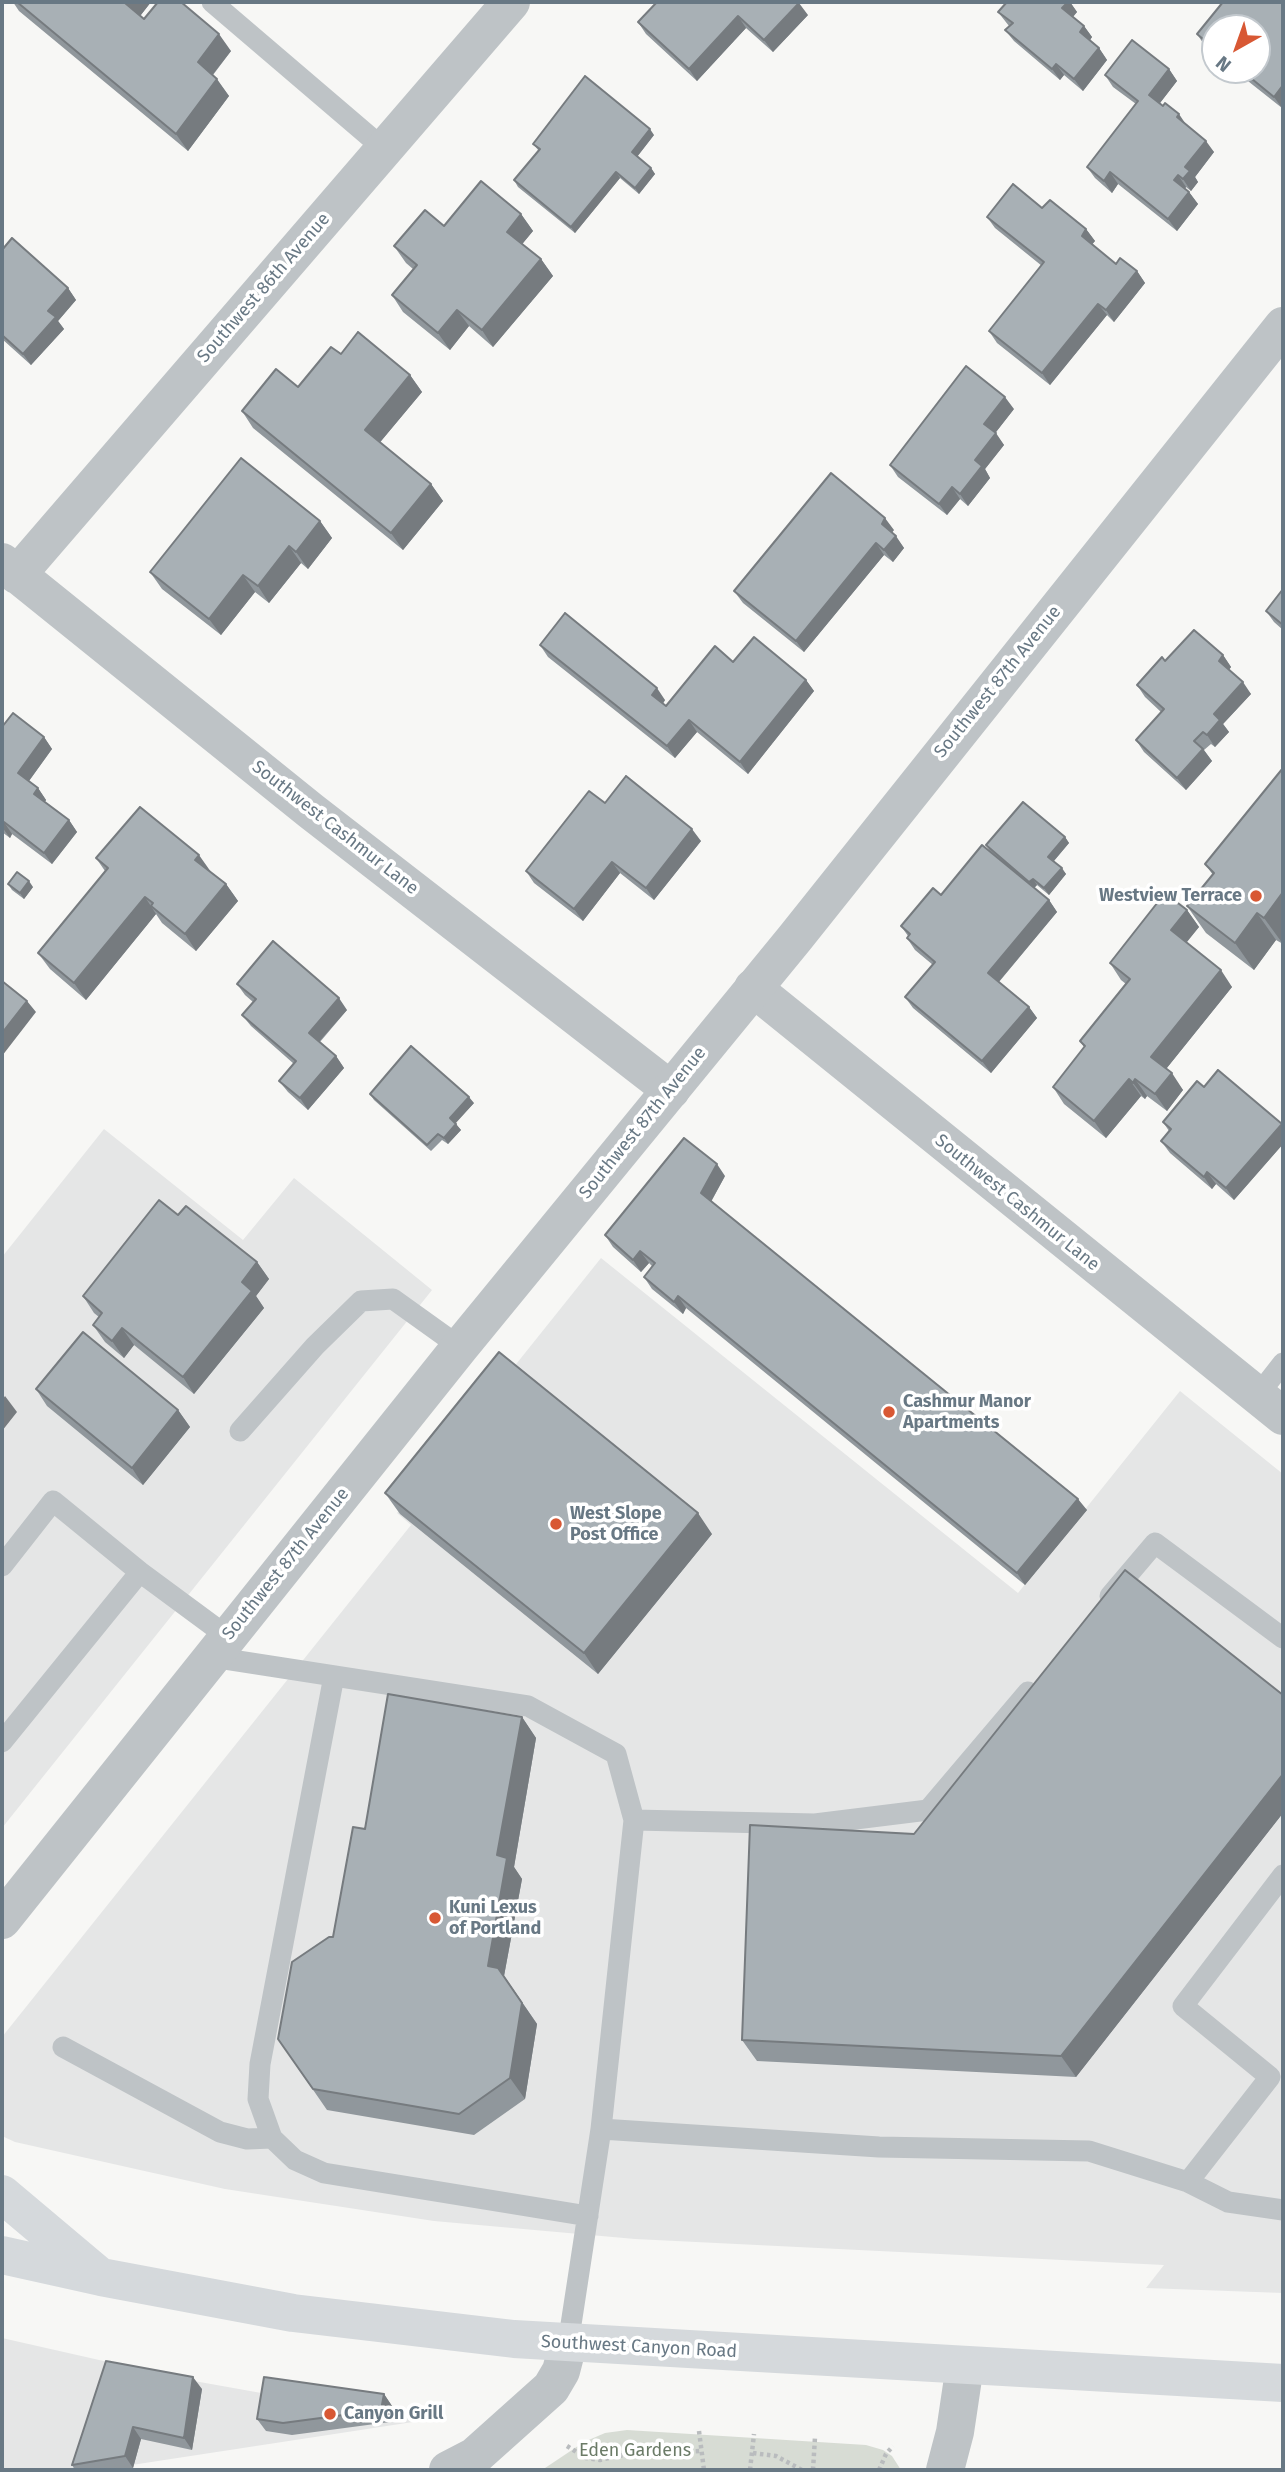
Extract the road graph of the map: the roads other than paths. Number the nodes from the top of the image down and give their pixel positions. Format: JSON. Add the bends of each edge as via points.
{"nodes":[{"id":1,"x":212,"y":2,"type":"edge"},
{"id":2,"x":512,"y":2,"type":"edge"},
{"id":3,"x":384,"y":149,"type":"junction"},
{"id":4,"x":1282,"y":331,"type":"edge"},
{"id":5,"x":9,"y":569,"type":"edge"},
{"id":6,"x":753,"y":988,"type":"junction"},
{"id":7,"x":671,"y":1090,"type":"junction"},
{"id":8,"x":460,"y":1347,"type":"junction"},
{"id":9,"x":1283,"y":1363,"type":"edge"},
{"id":10,"x":1270,"y":1406,"type":"edge"},
{"id":11,"x":240,"y":1431,"type":"dead end"},
{"id":12,"x":2,"y":1566,"type":"edge"},
{"id":13,"x":140,"y":1572,"type":"junction"},
{"id":14,"x":1094,"y":1615,"type":"edge"},
{"id":15,"x":1283,"y":1638,"type":"edge"},
{"id":16,"x":220,"y":1647,"type":"junction"},
{"id":17,"x":334,"y":1676,"type":"junction"},
{"id":18,"x":1042,"y":1676,"type":"edge"},
{"id":19,"x":2,"y":1742,"type":"edge"},
{"id":20,"x":634,"y":1820,"type":"junction"},
{"id":21,"x":1283,"y":1875,"type":"edge"},
{"id":22,"x":2,"y":1920,"type":"edge"},
{"id":23,"x":63,"y":2047,"type":"dead end"},
{"id":24,"x":1277,"y":2079,"type":"edge"},
{"id":25,"x":601,"y":2129,"type":"junction"},
{"id":26,"x":272,"y":2138,"type":"junction"},
{"id":27,"x":1188,"y":2182,"type":"junction"},
{"id":28,"x":2,"y":2194,"type":"edge"},
{"id":29,"x":1283,"y":2210,"type":"edge"},
{"id":30,"x":588,"y":2216,"type":"junction"},
{"id":31,"x":2,"y":2255,"type":"edge"},
{"id":32,"x":102,"y":2277,"type":"junction"},
{"id":33,"x":568,"y":2344,"type":"junction"},
{"id":34,"x":965,"y":2365,"type":"junction"},
{"id":35,"x":1283,"y":2383,"type":"edge"},
{"id":36,"x":448,"y":2470,"type":"edge"},
{"id":37,"x":945,"y":2470,"type":"edge"}],
"edges":[{"from":1,"to":3,"type":"lane"},
{"from":2,"to":3,"type":"street","name":"Southwest 86th Avenue"},
{"from":3,"to":5,"type":"street","name":"Southwest 86th Avenue"},
{"from":4,"to":6,"type":"street","name":"Southwest 87th Avenue"},
{"from":5,"to":7,"type":"street","name":"Southwest Cashmur Lane"},
{"from":6,"to":7,"type":"street","name":"Southwest 87th Avenue"},
{"from":6,"to":10,"type":"street","name":"Southwest Cashmur Lane"},
{"from":7,"to":8,"type":"street","name":"Southwest 87th Avenue"},
{"from":8,"to":11,"type":"lane","via":[[393,1299],[361,1301]]},
{"from":8,"to":16,"type":"street","name":"Southwest 87th Avenue"},
{"from":9,"to":10,"type":"lane"},
{"from":12,"to":13,"type":"lane","via":[[53,1501]]},
{"from":13,"to":16,"type":"lane"},
{"from":13,"to":19,"type":"lane"},
{"from":14,"to":15,"type":"lane","via":[[1156,1543]]},
{"from":16,"to":17,"type":"lane"},
{"from":16,"to":22,"type":"street","name":"Southwest 87th Avenue"},
{"from":17,"to":20,"type":"lane","via":[[528,1706],[617,1754]]},
{"from":17,"to":26,"type":"lane","via":[[260,2064],[258,2099]]},
{"from":18,"to":20,"type":"lane","via":[[928,1810],[816,1824]]},
{"from":20,"to":25,"type":"lane"},
{"from":21,"to":24,"type":"lane","via":[[1182,2006]]},
{"from":23,"to":26,"type":"lane","via":[[220,2132],[247,2139]]},
{"from":24,"to":27,"type":"lane"},
{"from":25,"to":27,"type":"lane","via":[[879,2147],[1089,2151]]},
{"from":25,"to":30,"type":"lane"},
{"from":26,"to":30,"type":"lane","via":[[295,2160],[324,2173]]},
{"from":27,"to":29,"type":"lane","via":[[1228,2202]]},
{"from":28,"to":32,"type":"main road"},
{"from":30,"to":33,"type":"lane"},
{"from":31,"to":32,"type":"main road","name":"Southwest Canyon Road"},
{"from":32,"to":33,"type":"main road","name":"Southwest Canyon Road","via":[[293,2313]]},
{"from":33,"to":34,"type":"main road","name":"Southwest Canyon Road"},
{"from":33,"to":36,"type":"street","via":[[551,2388],[475,2455]]},
{"from":34,"to":35,"type":"main road","name":"Southwest Canyon Road"},
{"from":34,"to":37,"type":"street"}]}
